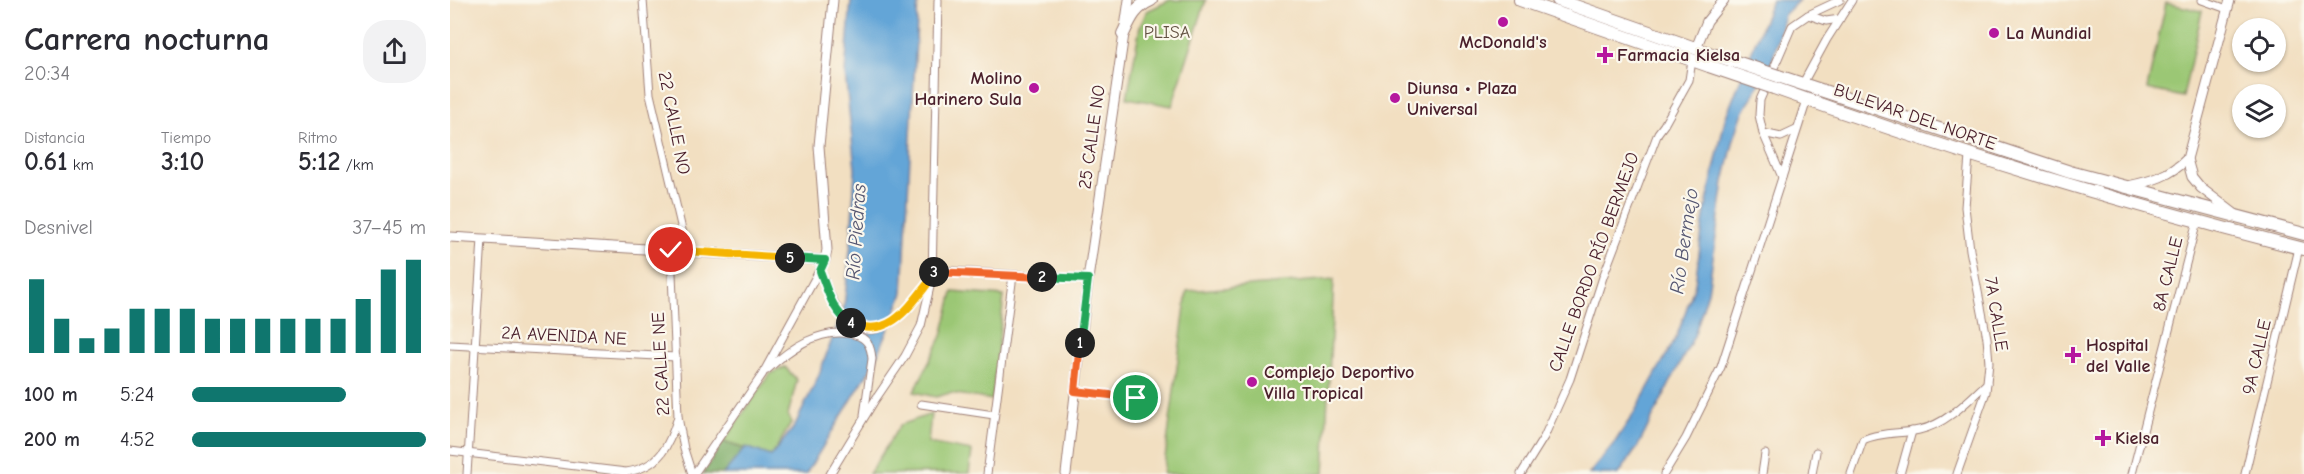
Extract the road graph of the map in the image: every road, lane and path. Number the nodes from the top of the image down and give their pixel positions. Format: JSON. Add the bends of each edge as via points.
{"nodes":[{"id":1,"x":643,"y":0,"type":"edge"},
{"id":2,"x":833,"y":0,"type":"edge"},
{"id":3,"x":938,"y":0,"type":"edge"},
{"id":4,"x":1129,"y":0,"type":"edge"},
{"id":5,"x":1151,"y":0,"type":"edge"},
{"id":6,"x":1520,"y":0,"type":"edge"},
{"id":7,"x":1558,"y":0,"type":"edge"},
{"id":8,"x":1724,"y":0,"type":"edge"},
{"id":9,"x":1840,"y":0,"type":"edge"},
{"id":10,"x":1852,"y":0,"type":"edge"},
{"id":11,"x":2202,"y":0,"type":"edge"},
{"id":12,"x":2229,"y":4,"type":"edge"},
{"id":13,"x":1828,"y":6,"type":"junction"},
{"id":14,"x":1808,"y":15,"type":"junction"},
{"id":15,"x":1841,"y":17,"type":"junction"},
{"id":16,"x":1822,"y":19,"type":"junction"},
{"id":17,"x":1123,"y":34,"type":"junction"},
{"id":18,"x":1827,"y":39,"type":"junction"},
{"id":19,"x":1694,"y":54,"type":"junction"},
{"id":20,"x":1776,"y":82,"type":"junction"},
{"id":21,"x":1803,"y":85,"type":"junction"},
{"id":22,"x":1808,"y":100,"type":"junction"},
{"id":23,"x":1796,"y":130,"type":"junction"},
{"id":24,"x":1763,"y":133,"type":"junction"},
{"id":25,"x":1969,"y":156,"type":"junction"},
{"id":26,"x":2187,"y":159,"type":"junction"},
{"id":27,"x":1782,"y":177,"type":"junction"},
{"id":28,"x":2123,"y":187,"type":"junction"},
{"id":29,"x":2241,"y":219,"type":"junction"},
{"id":30,"x":2196,"y":221,"type":"junction"},
{"id":31,"x":2304,"y":234,"type":"edge"},
{"id":32,"x":450,"y":237,"type":"edge"},
{"id":33,"x":482,"y":239,"type":"junction"},
{"id":34,"x":2301,"y":248,"type":"edge"},
{"id":35,"x":671,"y":250,"type":"junction"},
{"id":36,"x":687,"y":251,"type":"junction"},
{"id":37,"x":825,"y":260,"type":"junction"},
{"id":38,"x":820,"y":271,"type":"junction"},
{"id":39,"x":933,"y":274,"type":"junction"},
{"id":40,"x":1013,"y":275,"type":"junction"},
{"id":41,"x":1088,"y":279,"type":"junction"},
{"id":42,"x":450,"y":345,"type":"edge"},
{"id":43,"x":475,"y":346,"type":"junction"},
{"id":44,"x":676,"y":357,"type":"junction"},
{"id":45,"x":762,"y":375,"type":"junction"},
{"id":46,"x":1987,"y":383,"type":"junction"},
{"id":47,"x":1075,"y":391,"type":"junction"},
{"id":48,"x":1136,"y":398,"type":"dead end"},
{"id":49,"x":921,"y":404,"type":"dead end"},
{"id":50,"x":994,"y":415,"type":"junction"},
{"id":51,"x":678,"y":417,"type":"junction"},
{"id":52,"x":864,"y":418,"type":"junction"},
{"id":53,"x":1911,"y":432,"type":"junction"},
{"id":54,"x":450,"y":452,"type":"edge"},
{"id":55,"x":1816,"y":452,"type":"dead end"},
{"id":56,"x":468,"y":453,"type":"junction"},
{"id":57,"x":1765,"y":454,"type":"dead end"},
{"id":58,"x":467,"y":474,"type":"edge"},
{"id":59,"x":693,"y":474,"type":"edge"},
{"id":60,"x":830,"y":474,"type":"edge"},
{"id":61,"x":987,"y":474,"type":"edge"},
{"id":62,"x":1066,"y":474,"type":"edge"},
{"id":63,"x":1521,"y":474,"type":"edge"},
{"id":64,"x":1664,"y":474,"type":"edge"},
{"id":65,"x":1762,"y":474,"type":"edge"},
{"id":66,"x":1812,"y":474,"type":"edge"},
{"id":67,"x":1851,"y":474,"type":"edge"},
{"id":68,"x":1900,"y":474,"type":"edge"},
{"id":69,"x":1957,"y":474,"type":"edge"},
{"id":70,"x":2132,"y":474,"type":"edge"},
{"id":71,"x":2245,"y":474,"type":"edge"}],
"edges":[{"from":1,"to":36,"type":"street","name":"22 CALLE NO","via":[[650,94]]},
{"from":2,"to":37,"type":"street","via":[[819,146]]},
{"from":3,"to":39,"type":"street"},
{"from":4,"to":17,"type":"street","name":"25 CALLE NO"},
{"from":5,"to":17,"type":"highway","via":[[1133,13]]},
{"from":6,"to":19,"type":"highway","name":"BULEVAR DEL NORTE"},
{"from":7,"to":19,"type":"highway","name":"BULEVAR DEL NORTE"},
{"from":8,"to":19,"type":"street","name":"CALLE BORDO RÍO BERMEJO","via":[[1707,21]]},
{"from":9,"to":13,"type":"street"},
{"from":10,"to":15,"type":"street"},
{"from":11,"to":12,"type":"street"},
{"from":12,"to":26,"type":"street"},
{"from":13,"to":14,"type":"street"},
{"from":13,"to":15,"type":"street","via":[[1835,7]]},
{"from":14,"to":16,"type":"street"},
{"from":14,"to":24,"type":"street","via":[[1792,27],[1760,100]]},
{"from":15,"to":16,"type":"street"},
{"from":15,"to":18,"type":"street"},
{"from":16,"to":18,"type":"street"},
{"from":17,"to":41,"type":"street","name":"25 CALLE NO"},
{"from":18,"to":21,"type":"street"},
{"from":19,"to":20,"type":"highway","name":"BULEVAR DEL NORTE","bridge":true},
{"from":19,"to":63,"type":"street","name":"CALLE BORDO RÍO BERMEJO","via":[[1689,80],[1658,133],[1570,379],[1544,437]]},
{"from":20,"to":21,"type":"highway","name":"BULEVAR DEL NORTE"},
{"from":20,"to":22,"type":"highway","name":"BULEVAR DEL NORTE"},
{"from":21,"to":28,"type":"highway","name":"BULEVAR DEL NORTE"},
{"from":22,"to":23,"type":"street"},
{"from":22,"to":25,"type":"highway","name":"BULEVAR DEL NORTE"},
{"from":23,"to":24,"type":"street","via":[[1780,137]]},
{"from":23,"to":27,"type":"street"},
{"from":24,"to":27,"type":"street"},
{"from":25,"to":30,"type":"highway","name":"BULEVAR DEL NORTE"},
{"from":25,"to":46,"type":"street","name":"7A CALLE","via":[[1965,207],[1987,338]]},
{"from":26,"to":28,"type":"street","via":[[2165,176]]},
{"from":26,"to":29,"type":"street","via":[[2192,177],[2201,189]]},
{"from":27,"to":64,"type":"street","via":[[1721,367]]},
{"from":28,"to":29,"type":"highway","name":"BULEVAR DEL NORTE"},
{"from":29,"to":31,"type":"highway","name":"BULEVAR DEL NORTE"},
{"from":30,"to":34,"type":"highway","name":"BULEVAR DEL NORTE"},
{"from":30,"to":70,"type":"street","name":"8A CALLE"},
{"from":32,"to":33,"type":"street"},
{"from":33,"to":35,"type":"street"},
{"from":33,"to":43,"type":"street"},
{"from":34,"to":71,"type":"street","name":"9A CALLE"},
{"from":35,"to":36,"type":"street"},
{"from":35,"to":44,"type":"street","name":"22 CALLE NE"},
{"from":36,"to":37,"type":"street"},
{"from":37,"to":38,"type":"street"},
{"from":38,"to":39,"type":"street","via":[[835,306],[847,322],[864,329],[884,326],[900,316]]},
{"from":38,"to":45,"type":"street"},
{"from":39,"to":40,"type":"street"},
{"from":39,"to":52,"type":"street","via":[[921,326]]},
{"from":40,"to":41,"type":"street"},
{"from":40,"to":50,"type":"street"},
{"from":41,"to":47,"type":"street","name":"25 CALLE NO"},
{"from":42,"to":43,"type":"street","name":"2A AVENIDA NE"},
{"from":43,"to":44,"type":"street","name":"2A AVENIDA NE"},
{"from":43,"to":56,"type":"street"},
{"from":44,"to":51,"type":"street","name":"22 CALLE NE"},
{"from":45,"to":52,"type":"street","via":[[806,341],[837,331],[862,337],[872,349]]},
{"from":45,"to":59,"type":"street"},
{"from":46,"to":53,"type":"street","via":[[1937,424]]},
{"from":46,"to":69,"type":"street","name":"7A CALLE"},
{"from":47,"to":48,"type":"street"},
{"from":47,"to":62,"type":"street","name":"25 CALLE NO"},
{"from":49,"to":50,"type":"street"},
{"from":50,"to":61,"type":"street"},
{"from":51,"to":56,"type":"street","via":[[671,438],[654,463],[632,471]]},
{"from":51,"to":59,"type":"street","name":"22 CALLE NE"},
{"from":52,"to":60,"type":"street"},
{"from":53,"to":67,"type":"street","via":[[1867,438],[1860,444]]},
{"from":53,"to":68,"type":"street"},
{"from":54,"to":56,"type":"street"},
{"from":55,"to":66,"type":"street"},
{"from":56,"to":58,"type":"street"},
{"from":57,"to":65,"type":"street"}]}
